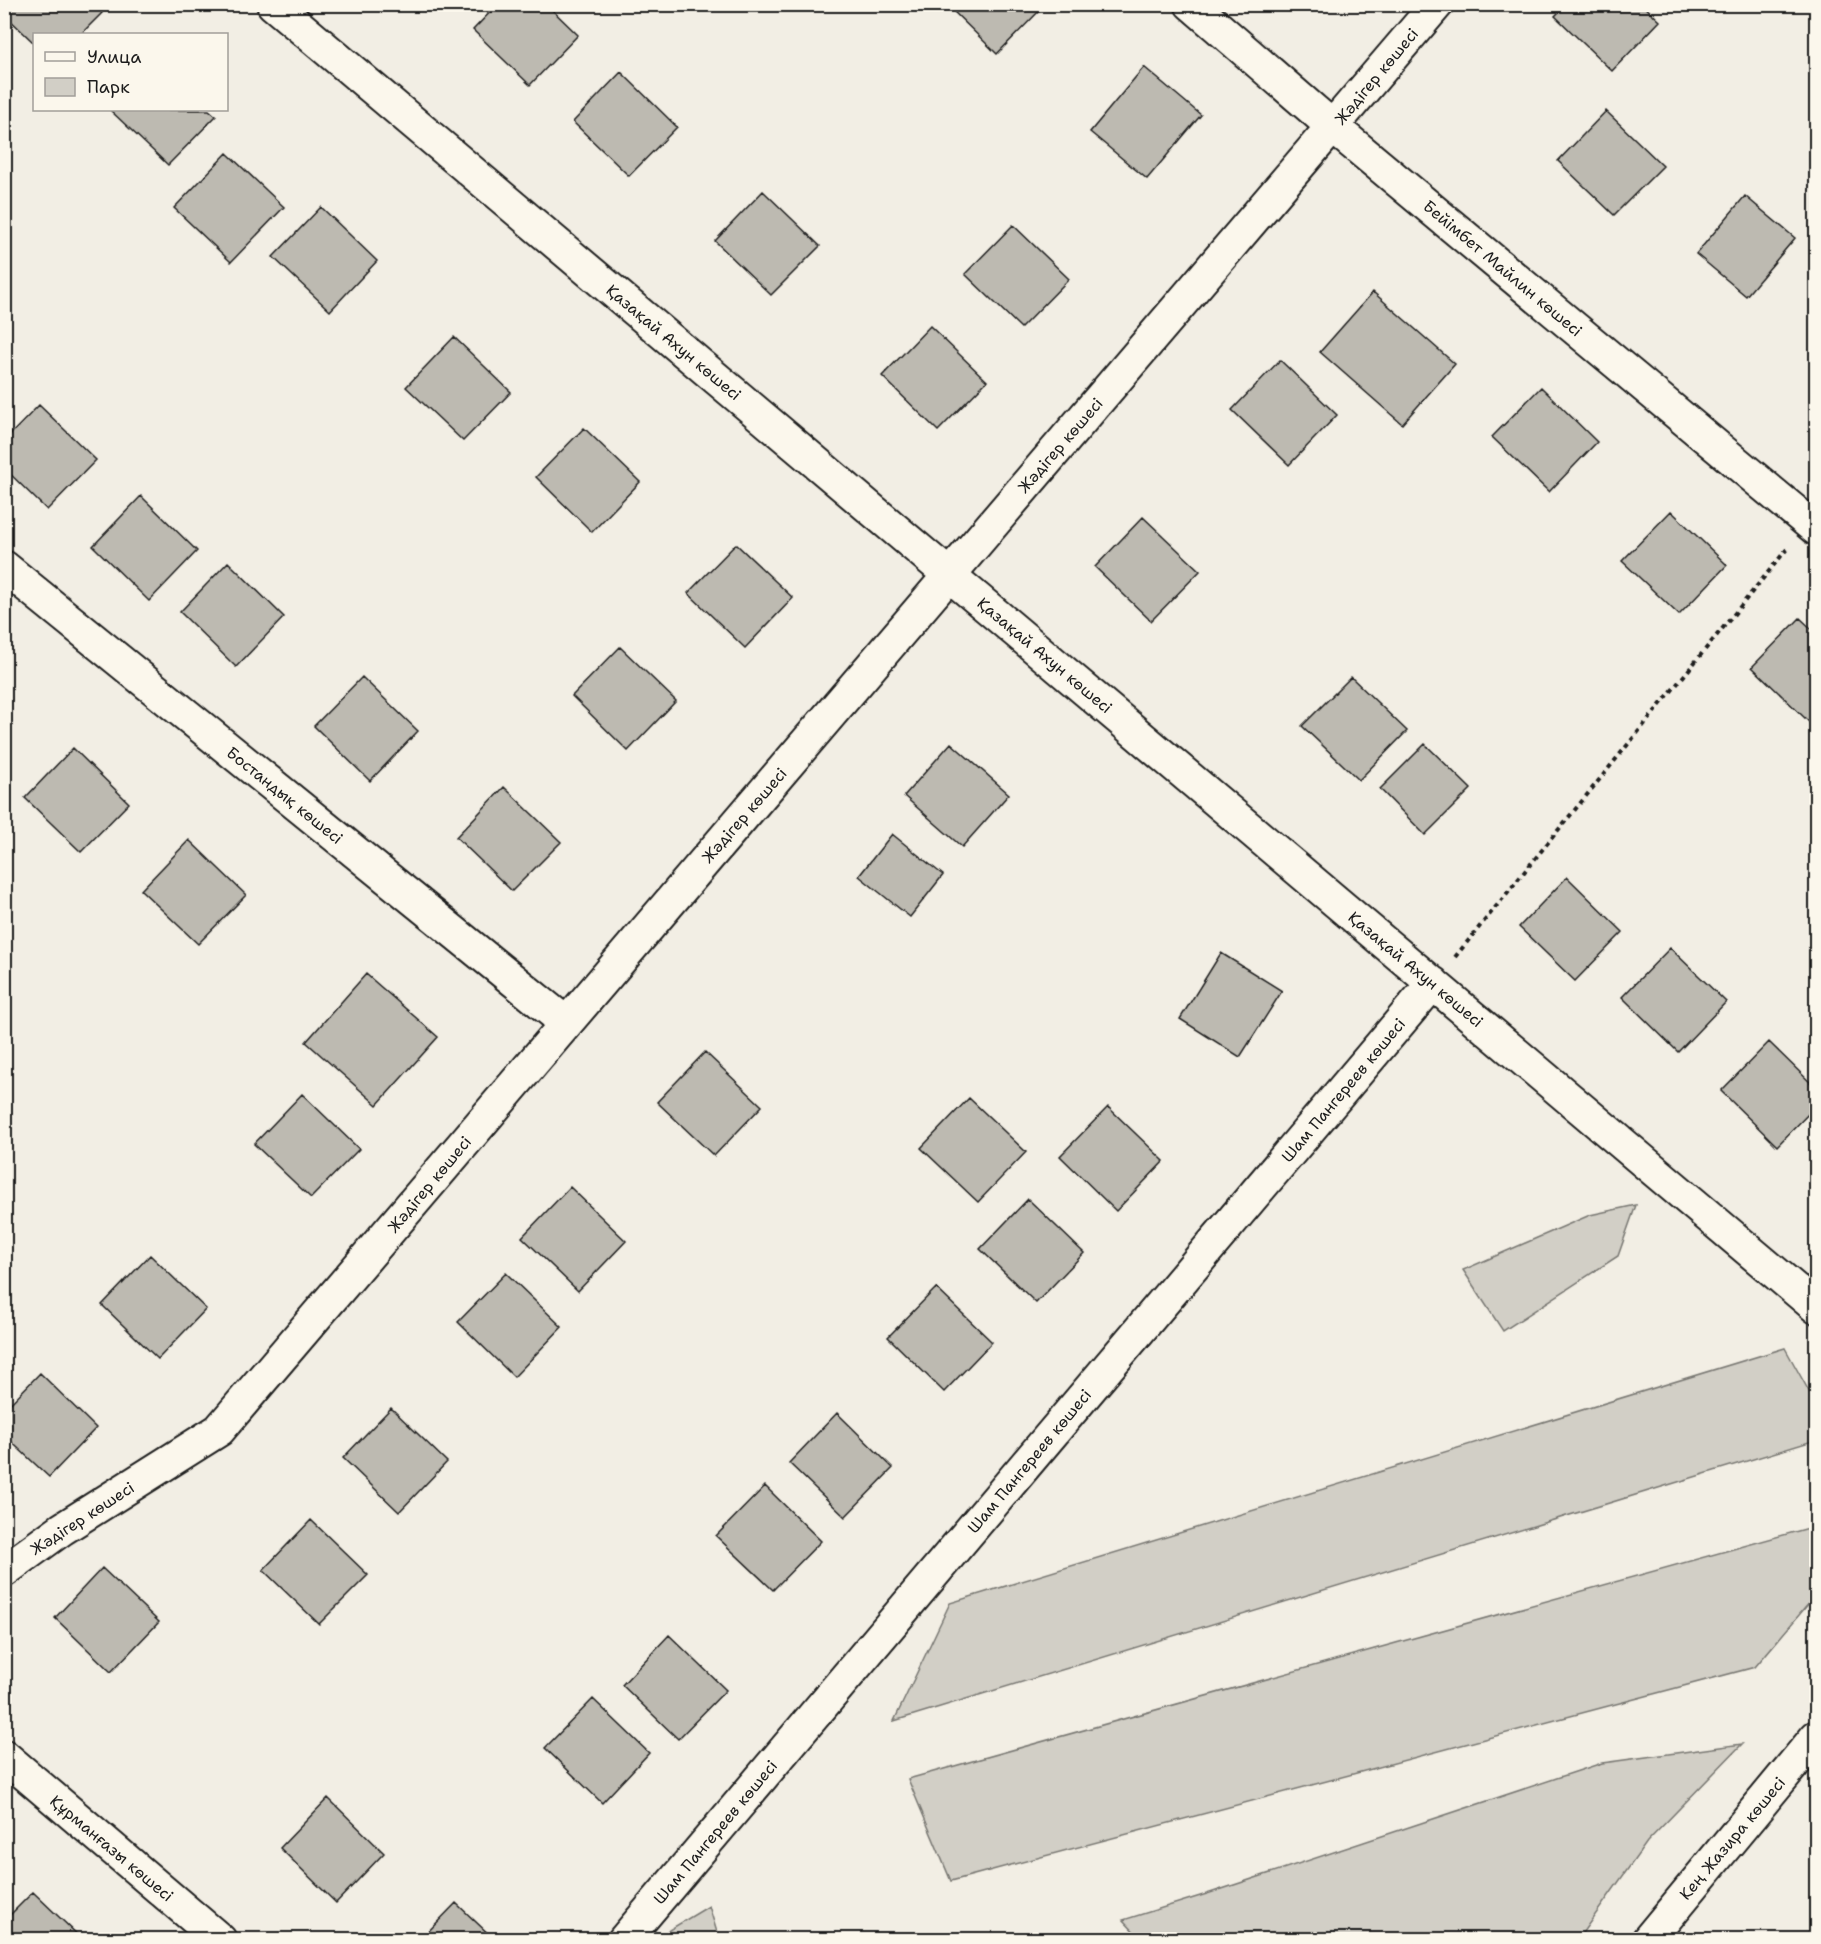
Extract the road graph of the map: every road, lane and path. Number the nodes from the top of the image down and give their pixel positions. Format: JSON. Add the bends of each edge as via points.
{"nodes":[{"id":1,"x":273,"y":4,"type":"edge"},
{"id":2,"x":1191,"y":4,"type":"edge"},
{"id":3,"x":1437,"y":4,"type":"edge"},
{"id":4,"x":1333,"y":127,"type":"junction"},
{"id":5,"x":1814,"y":522,"type":"edge"},
{"id":6,"x":4,"y":567,"type":"edge"},
{"id":7,"x":950,"y":574,"type":"junction"},
{"id":8,"x":1434,"y":983,"type":"junction"},
{"id":9,"x":566,"y":1023,"type":"junction"},
{"id":10,"x":1816,"y":1307,"type":"edge"},
{"id":11,"x":4,"y":1570,"type":"edge"},
{"id":12,"x":1816,"y":1737,"type":"edge"},
{"id":13,"x":4,"y":1756,"type":"edge"},
{"id":14,"x":220,"y":1940,"type":"edge"},
{"id":15,"x":624,"y":1940,"type":"edge"},
{"id":16,"x":1648,"y":1940,"type":"edge"}],
"edges":[{"from":1,"to":7,"type":"street","name":"Қазақай Ахун көшесі"},
{"from":2,"to":4,"type":"street","name":"Бейімбет Майлин көшесі"},
{"from":3,"to":4,"type":"street","name":"Жәдігер көшесі"},
{"from":4,"to":5,"type":"street","name":"Бейімбет Майлин көшесі"},
{"from":4,"to":7,"type":"street","name":"Жәдігер көшесі"},
{"from":5,"to":8,"type":"path"},
{"from":6,"to":9,"type":"street","name":"Бостандық көшесі"},
{"from":7,"to":8,"type":"street","name":"Қазақай Ахун көшесі"},
{"from":7,"to":9,"type":"street","name":"Жәдігер көшесі"},
{"from":8,"to":10,"type":"street","name":"Қазақай Ахун көшесі"},
{"from":8,"to":15,"type":"street","name":"Шам Пангереев көшесі"},
{"from":9,"to":11,"type":"street","name":"Жәдігер көшесі","via":[[219,1430]]},
{"from":12,"to":16,"type":"street","name":"Кең Жазира көшесі"},
{"from":13,"to":14,"type":"street","name":"Құрманғазы көшесі"}]}
